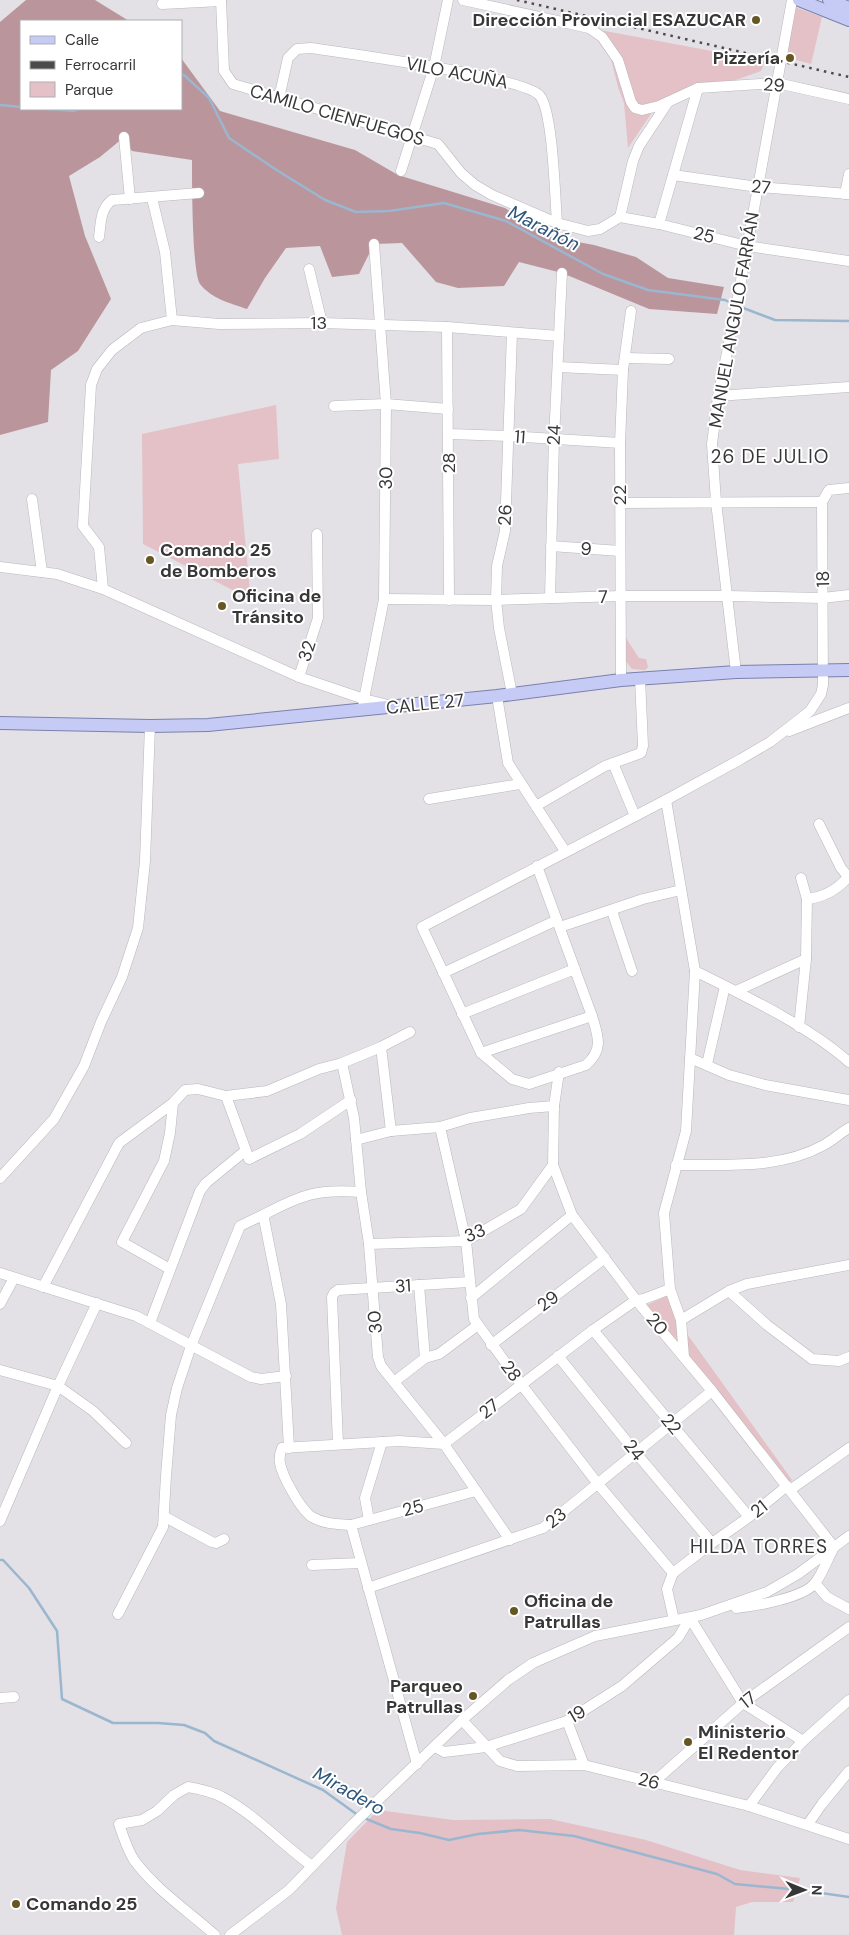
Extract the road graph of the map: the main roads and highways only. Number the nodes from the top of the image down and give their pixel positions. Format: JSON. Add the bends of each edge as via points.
{"nodes":[{"id":1,"x":799,"y":0,"type":"edge"},
{"id":2,"x":829,"y":0,"type":"edge"},
{"id":3,"x":849,"y":8,"type":"edge"},
{"id":4,"x":849,"y":20,"type":"edge"},
{"id":5,"x":849,"y":670,"type":"edge"},
{"id":6,"x":0,"y":723,"type":"edge"}],
"edges":[{"from":1,"to":4,"type":"main road"},
{"from":2,"to":3,"type":"main road"},
{"from":5,"to":6,"type":"main road","name":"CALLE 27","via":[[640,678],[397,707],[363,705],[208,725]]}]}
